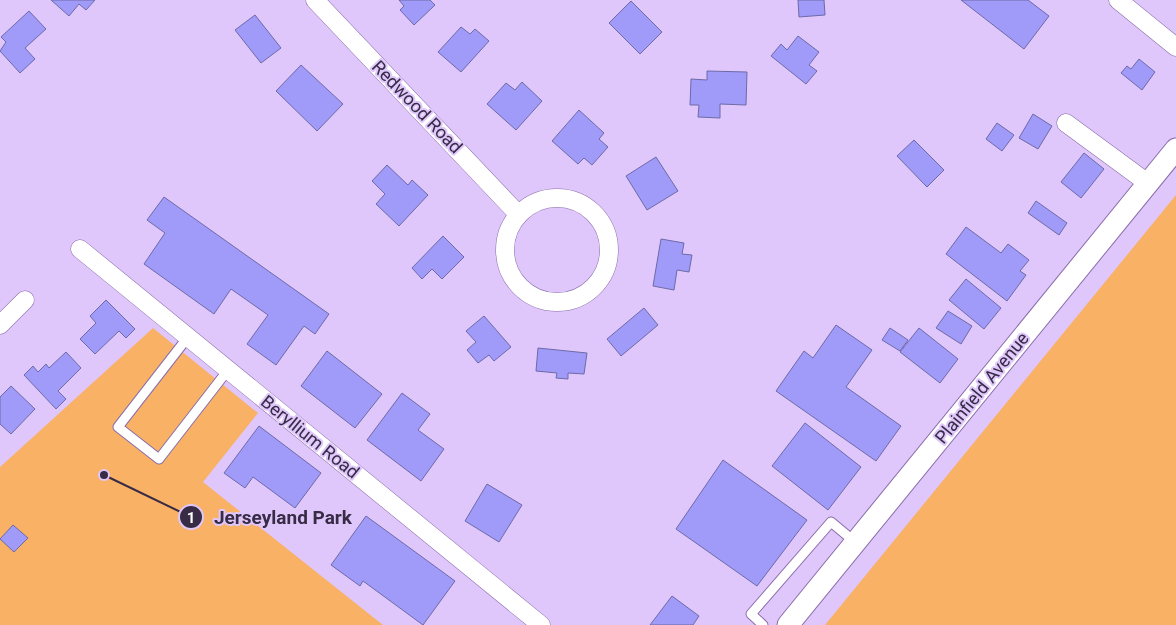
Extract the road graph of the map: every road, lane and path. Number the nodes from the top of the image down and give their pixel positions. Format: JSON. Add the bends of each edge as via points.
{"nodes":[{"id":1,"x":315,"y":0,"type":"edge"},
{"id":2,"x":1118,"y":0,"type":"edge"},
{"id":3,"x":1176,"y":48,"type":"edge"},
{"id":4,"x":1066,"y":123,"type":"dead end"},
{"id":5,"x":1176,"y":149,"type":"edge"},
{"id":6,"x":1149,"y":184,"type":"junction"},
{"id":7,"x":518,"y":214,"type":"junction"},
{"id":8,"x":80,"y":249,"type":"dead end"},
{"id":9,"x":25,"y":300,"type":"dead end"},
{"id":10,"x":0,"y":325,"type":"edge"},
{"id":11,"x":188,"y":337,"type":"junction"},
{"id":12,"x":228,"y":370,"type":"junction"},
{"id":13,"x":855,"y":543,"type":"junction"},
{"id":14,"x":542,"y":625,"type":"edge"},
{"id":15,"x":763,"y":625,"type":"edge"},
{"id":16,"x":788,"y":625,"type":"edge"}],
"edges":[{"from":1,"to":7,"type":"street","name":"Redwood Road"},
{"from":2,"to":3,"type":"street"},
{"from":4,"to":6,"type":"street"},
{"from":5,"to":6,"type":"street","name":"Plainfield Avenue"},
{"from":6,"to":13,"type":"street","name":"Plainfield Avenue"},
{"from":7,"to":7,"type":"street","via":[[509,227],[504,254],[508,270],[521,288],[550,302],[582,296],[595,286],[604,272],[609,245],[605,229],[588,208],[574,200],[558,197],[541,199]]},
{"from":8,"to":11,"type":"street","name":"Beryllium Road"},
{"from":9,"to":10,"type":"street"},
{"from":11,"to":12,"type":"street","name":"Beryllium Road"},
{"from":11,"to":12,"type":"lane","via":[[118,426],[159,459]]},
{"from":12,"to":14,"type":"street","name":"Beryllium Road"},
{"from":13,"to":15,"type":"lane","via":[[831,522],[750,614]]},
{"from":13,"to":16,"type":"street","name":"Plainfield Avenue"}]}
